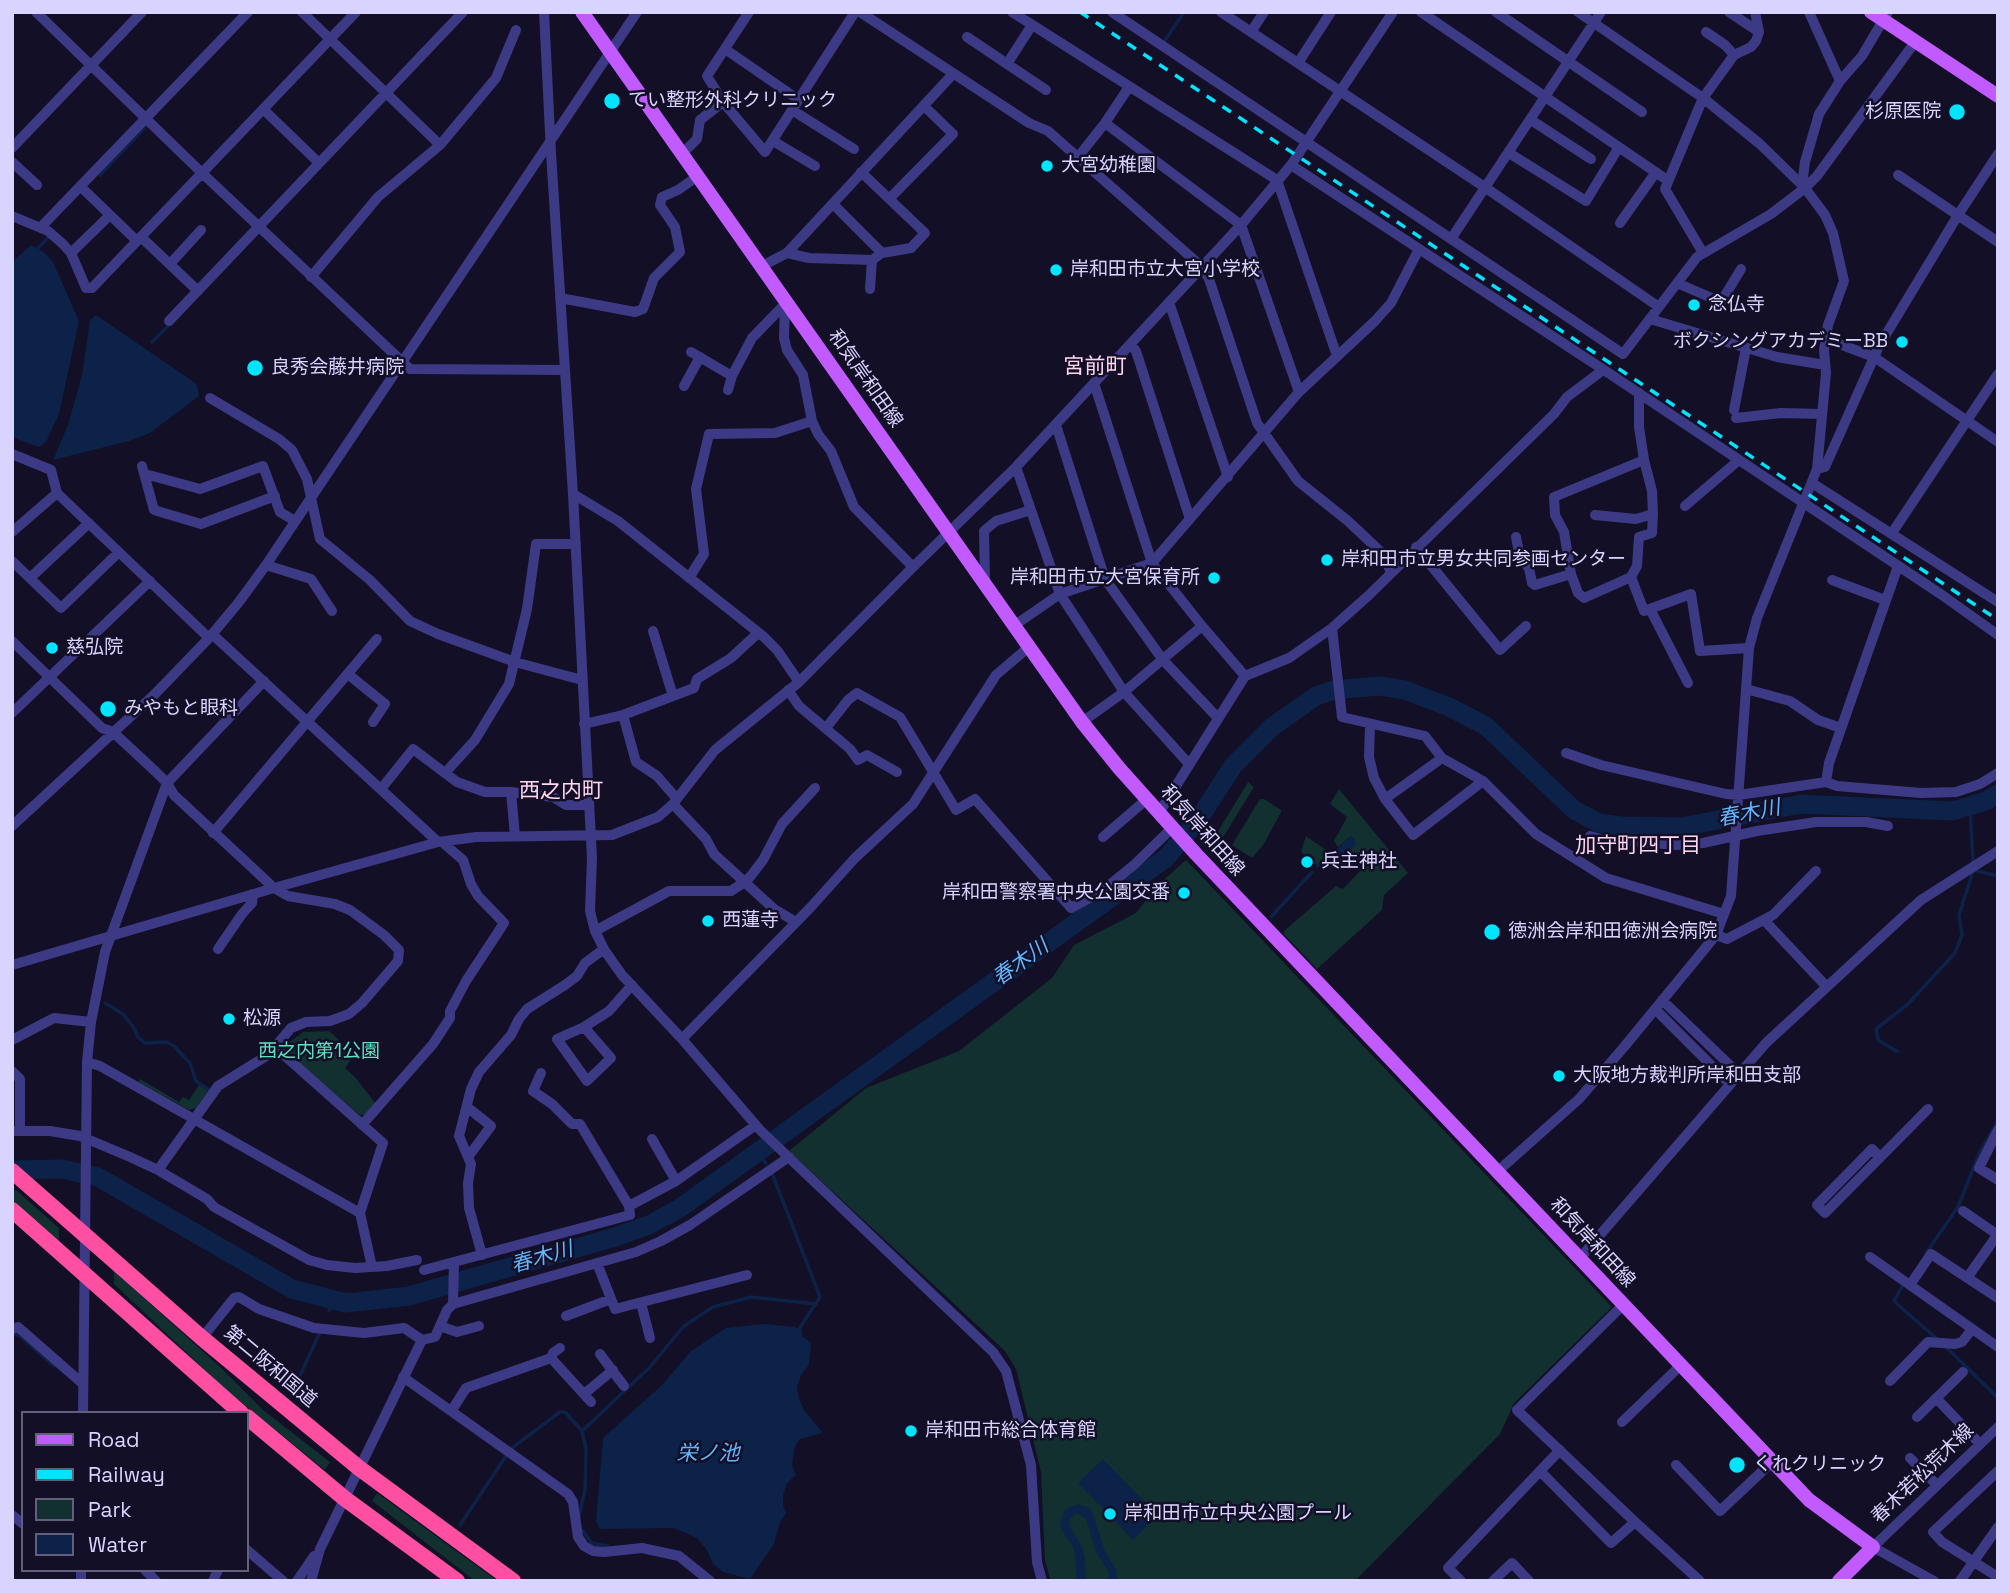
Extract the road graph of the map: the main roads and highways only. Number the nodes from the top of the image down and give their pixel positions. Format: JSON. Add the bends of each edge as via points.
{"nodes":[{"id":1,"x":582,"y":12,"type":"edge"},
{"id":2,"x":1880,"y":15,"type":"edge"},
{"id":3,"x":1998,"y":96,"type":"edge"},
{"id":4,"x":12,"y":1171,"type":"edge"},
{"id":5,"x":12,"y":1210,"type":"edge"},
{"id":6,"x":240,"y":1411,"type":"edge"},
{"id":7,"x":248,"y":1418,"type":"edge"},
{"id":8,"x":457,"y":1581,"type":"edge"},
{"id":9,"x":513,"y":1581,"type":"edge"},
{"id":10,"x":1839,"y":1581,"type":"edge"}],
"edges":[{"from":1,"to":10,"type":"main road","name":"和気岸和田線","via":[[1082,722],[1196,854],[1772,1462],[1809,1500],[1873,1547]]},
{"from":2,"to":3,"type":"main road"},
{"from":4,"to":9,"type":"highway","name":"第二阪和国道","via":[[359,1468]]},
{"from":5,"to":6,"type":"highway"},
{"from":7,"to":8,"type":"highway","via":[[344,1498]]}]}
